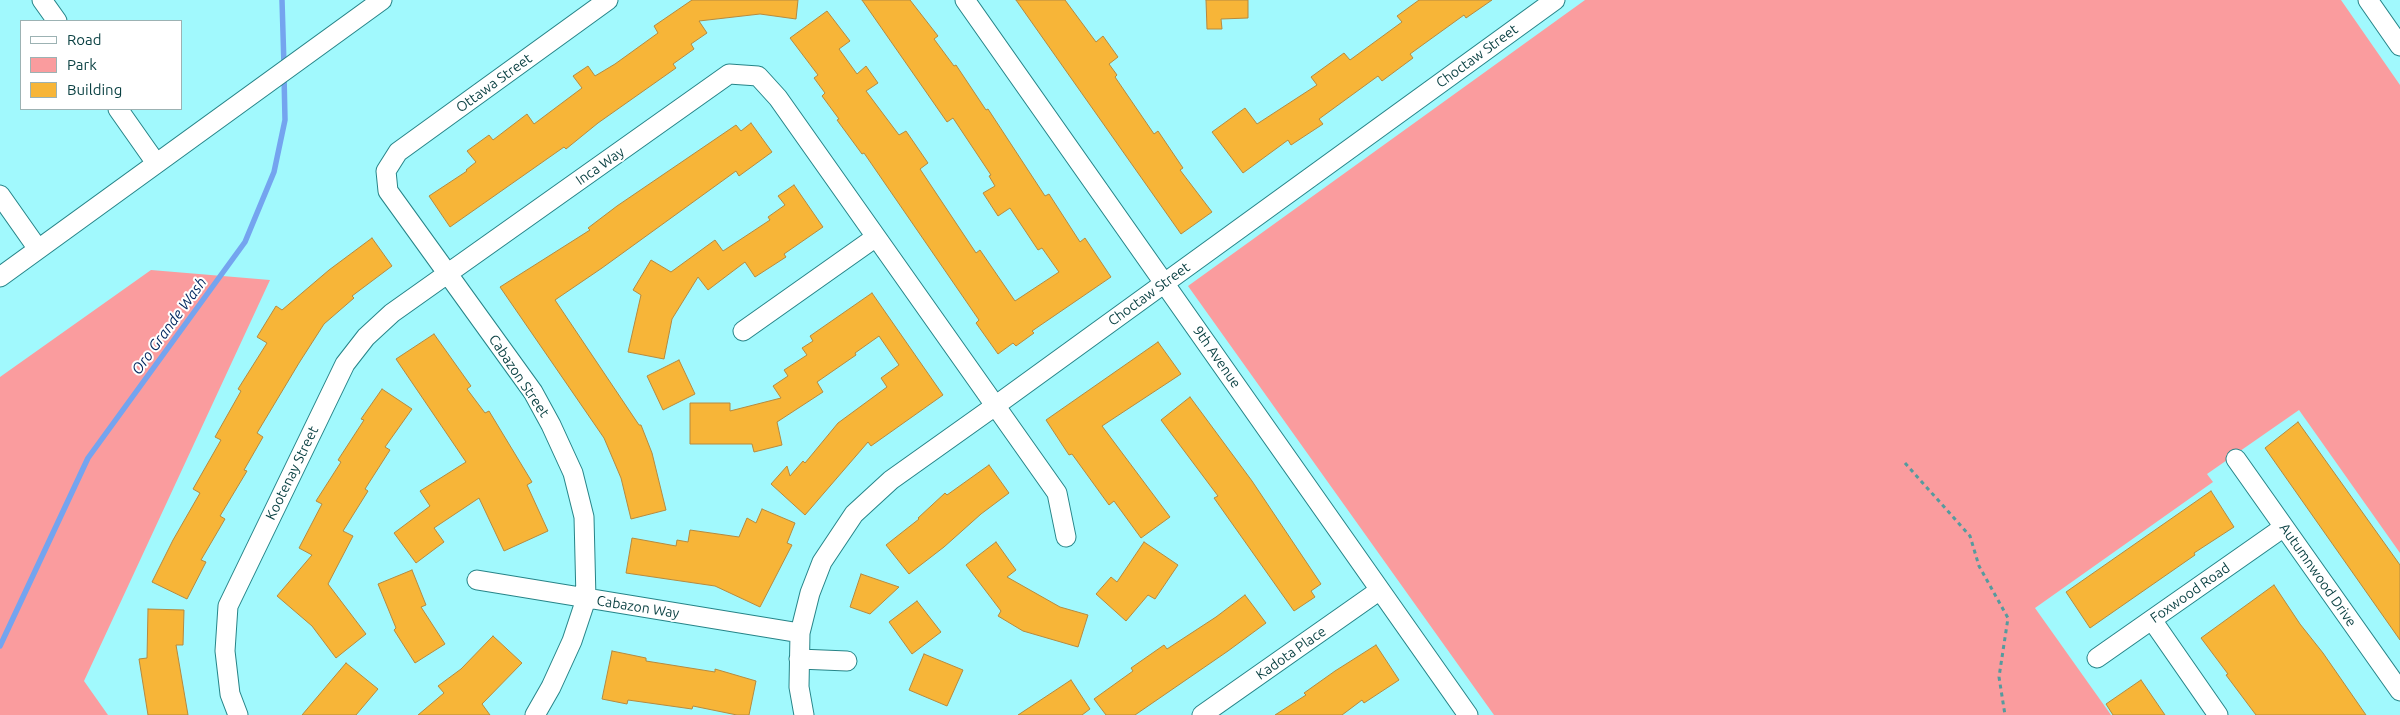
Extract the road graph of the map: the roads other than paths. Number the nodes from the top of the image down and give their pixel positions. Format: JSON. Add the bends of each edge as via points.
{"nodes":[{"id":1,"x":42,"y":0,"type":"edge"},
{"id":2,"x":382,"y":0,"type":"edge"},
{"id":3,"x":608,"y":0,"type":"edge"},
{"id":4,"x":965,"y":0,"type":"edge"},
{"id":5,"x":1555,"y":0,"type":"edge"},
{"id":6,"x":2368,"y":0,"type":"edge"},
{"id":7,"x":55,"y":20,"type":"edge"},
{"id":8,"x":2400,"y":46,"type":"edge"},
{"id":9,"x":119,"y":110,"type":"edge"},
{"id":10,"x":156,"y":164,"type":"junction"},
{"id":11,"x":386,"y":172,"type":"joint"},
{"id":12,"x":0,"y":195,"type":"edge"},
{"id":13,"x":876,"y":236,"type":"junction"},
{"id":14,"x":38,"y":249,"type":"junction"},
{"id":15,"x":448,"y":275,"type":"junction"},
{"id":16,"x":0,"y":277,"type":"edge"},
{"id":17,"x":1165,"y":282,"type":"junction"},
{"id":18,"x":743,"y":331,"type":"dead end"},
{"id":19,"x":995,"y":406,"type":"junction"},
{"id":20,"x":2236,"y":460,"type":"dead end"},
{"id":21,"x":2284,"y":527,"type":"junction"},
{"id":22,"x":1066,"y":537,"type":"dead end"},
{"id":23,"x":477,"y":580,"type":"dead end"},
{"id":24,"x":1380,"y":590,"type":"junction"},
{"id":25,"x":586,"y":599,"type":"junction"},
{"id":26,"x":2152,"y":620,"type":"junction"},
{"id":27,"x":800,"y":633,"type":"junction"},
{"id":28,"x":2097,"y":658,"type":"dead end"},
{"id":29,"x":799,"y":659,"type":"junction"},
{"id":30,"x":846,"y":661,"type":"dead end"},
{"id":31,"x":2400,"y":691,"type":"edge"},
{"id":32,"x":238,"y":715,"type":"edge"},
{"id":33,"x":535,"y":715,"type":"edge"},
{"id":34,"x":804,"y":715,"type":"edge"},
{"id":35,"x":1202,"y":715,"type":"edge"},
{"id":36,"x":1468,"y":715,"type":"edge"},
{"id":37,"x":2218,"y":715,"type":"edge"}],
"edges":[{"from":1,"to":7,"type":"street"},
{"from":2,"to":10,"type":"street"},
{"from":3,"to":11,"type":"street","name":"Ottawa Street","via":[[398,152]]},
{"from":4,"to":17,"type":"street","name":"9th Avenue"},
{"from":5,"to":17,"type":"street","name":"Choctaw Street"},
{"from":6,"to":8,"type":"street"},
{"from":9,"to":10,"type":"street"},
{"from":10,"to":14,"type":"street"},
{"from":11,"to":15,"type":"street","name":"Cabazon Street","via":[[388,192]]},
{"from":12,"to":14,"type":"street"},
{"from":13,"to":15,"type":"street","name":"Inca Way","via":[[778,98],[758,76],[729,74]]},
{"from":13,"to":18,"type":"street"},
{"from":13,"to":19,"type":"street"},
{"from":14,"to":16,"type":"street"},
{"from":15,"to":25,"type":"street","name":"Cabazon Street","via":[[533,392],[573,473],[584,518]]},
{"from":15,"to":32,"type":"street","name":"Kootenay Street","via":[[392,313],[366,337],[346,364],[228,606],[225,651],[230,694]]},
{"from":17,"to":19,"type":"street","name":"Choctaw Street"},
{"from":17,"to":24,"type":"street","name":"9th Avenue"},
{"from":19,"to":22,"type":"street","via":[[1057,493]]},
{"from":19,"to":27,"type":"street","name":"Choctaw Street","via":[[891,480],[854,514],[822,562]]},
{"from":20,"to":21,"type":"street","name":"Autumnwood Drive"},
{"from":21,"to":26,"type":"street","name":"Foxwood Road"},
{"from":21,"to":31,"type":"street","name":"Autumnwood Drive"},
{"from":23,"to":25,"type":"street","name":"Cabazon Way"},
{"from":24,"to":35,"type":"street","name":"Kadota Place"},
{"from":24,"to":36,"type":"street","name":"9th Avenue"},
{"from":25,"to":27,"type":"street","name":"Cabazon Way"},
{"from":25,"to":33,"type":"street","name":"Cabazon Street","via":[[572,641]]},
{"from":26,"to":28,"type":"street","name":"Foxwood Road"},
{"from":26,"to":37,"type":"street"},
{"from":27,"to":29,"type":"street","name":"Choctaw Street"},
{"from":29,"to":30,"type":"street"},
{"from":29,"to":34,"type":"street","name":"Choctaw Street"}]}
